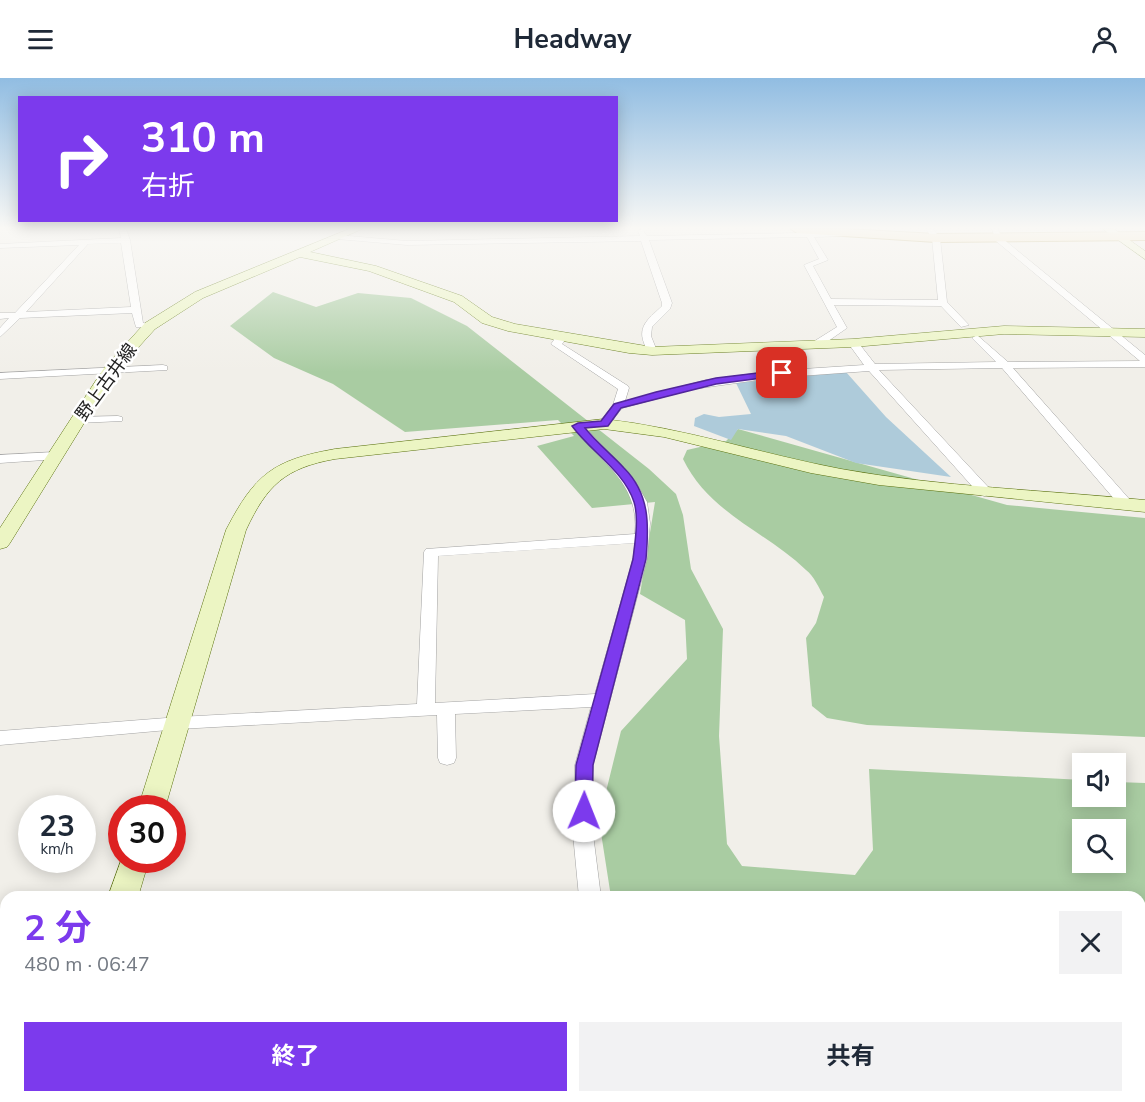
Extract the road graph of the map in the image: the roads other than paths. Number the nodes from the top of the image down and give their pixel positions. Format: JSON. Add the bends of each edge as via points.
{"nodes":[{"id":1,"x":53,"y":277,"type":"edge"},
{"id":2,"x":131,"y":277,"type":"edge"},
{"id":3,"x":241,"y":277,"type":"edge"},
{"id":4,"x":397,"y":277,"type":"edge"},
{"id":5,"x":658,"y":277,"type":"edge"},
{"id":6,"x":815,"y":277,"type":"edge"},
{"id":7,"x":939,"y":277,"type":"edge"},
{"id":8,"x":1048,"y":277,"type":"edge"},
{"id":9,"x":830,"y":302,"type":"junction"},
{"id":10,"x":943,"y":303,"type":"junction"},
{"id":11,"x":136,"y":310,"type":"junction"},
{"id":12,"x":16,"y":315,"type":"junction"},
{"id":13,"x":0,"y":316,"type":"edge"},
{"id":14,"x":964,"y":325,"type":"dead end"},
{"id":15,"x":150,"y":326,"type":"junction"},
{"id":16,"x":1114,"y":332,"type":"junction"},
{"id":17,"x":1145,"y":333,"type":"edge"},
{"id":18,"x":0,"y":334,"type":"edge"},
{"id":19,"x":556,"y":337,"type":"junction"},
{"id":20,"x":977,"y":338,"type":"dead end"},
{"id":21,"x":853,"y":343,"type":"junction"},
{"id":22,"x":817,"y":344,"type":"junction"},
{"id":23,"x":652,"y":351,"type":"junction"},
{"id":24,"x":1145,"y":362,"type":"edge"},
{"id":25,"x":871,"y":366,"type":"junction"},
{"id":26,"x":1006,"y":366,"type":"junction"},
{"id":27,"x":163,"y":368,"type":"dead end"},
{"id":28,"x":110,"y":371,"type":"junction"},
{"id":29,"x":0,"y":376,"type":"edge"},
{"id":30,"x":618,"y":406,"type":"junction"},
{"id":31,"x":118,"y":419,"type":"dead end"},
{"id":32,"x":78,"y":420,"type":"junction"},
{"id":33,"x":604,"y":424,"type":"junction"},
{"id":34,"x":578,"y":426,"type":"junction"},
{"id":35,"x":55,"y":456,"type":"junction"},
{"id":36,"x":0,"y":459,"type":"edge"},
{"id":37,"x":985,"y":492,"type":"junction"},
{"id":38,"x":1136,"y":505,"type":"edge"},
{"id":39,"x":642,"y":538,"type":"junction"},
{"id":40,"x":0,"y":543,"type":"edge"},
{"id":41,"x":602,"y":700,"type":"junction"},
{"id":42,"x":426,"y":708,"type":"junction"},
{"id":43,"x":446,"y":708,"type":"junction"},
{"id":44,"x":179,"y":723,"type":"junction"},
{"id":45,"x":0,"y":738,"type":"edge"},
{"id":46,"x":447,"y":758,"type":"dead end"},
{"id":47,"x":155,"y":795,"type":"edge"},
{"id":48,"x":131,"y":873,"type":"edge"},
{"id":49,"x":125,"y":891,"type":"edge"},
{"id":50,"x":589,"y":891,"type":"edge"}],
"edges":[{"from":1,"to":12,"type":"street"},
{"from":2,"to":11,"type":"street"},
{"from":3,"to":15,"type":"street","name":"野上古井線","via":[[199,295]]},
{"from":4,"to":19,"type":"street","via":[[458,298],[487,320]]},
{"from":5,"to":23,"type":"street","via":[[667,307],[647,326]]},
{"from":6,"to":9,"type":"street"},
{"from":7,"to":10,"type":"street"},
{"from":8,"to":16,"type":"street"},
{"from":9,"to":10,"type":"street"},
{"from":9,"to":22,"type":"street","via":[[842,328]]},
{"from":10,"to":14,"type":"street"},
{"from":11,"to":12,"type":"street"},
{"from":11,"to":15,"type":"street","via":[[138,325]]},
{"from":12,"to":13,"type":"street"},
{"from":12,"to":18,"type":"street"},
{"from":15,"to":28,"type":"street","name":"野上古井線"},
{"from":16,"to":17,"type":"street"},
{"from":16,"to":21,"type":"street","via":[[1004,330]]},
{"from":16,"to":24,"type":"street"},
{"from":19,"to":23,"type":"street"},
{"from":19,"to":30,"type":"street","via":[[560,340],[556,344],[624,388]]},
{"from":20,"to":26,"type":"street"},
{"from":21,"to":22,"type":"street"},
{"from":21,"to":25,"type":"street"},
{"from":22,"to":23,"type":"street"},
{"from":24,"to":26,"type":"street"},
{"from":25,"to":26,"type":"street"},
{"from":25,"to":30,"type":"street","via":[[716,381]]},
{"from":25,"to":37,"type":"street"},
{"from":26,"to":38,"type":"street"},
{"from":27,"to":28,"type":"street"},
{"from":28,"to":29,"type":"street"},
{"from":28,"to":32,"type":"street","name":"野上古井線"},
{"from":30,"to":33,"type":"street"},
{"from":31,"to":32,"type":"street"},
{"from":32,"to":35,"type":"street","name":"野上古井線"},
{"from":33,"to":34,"type":"street"},
{"from":33,"to":37,"type":"street","via":[[690,436],[839,474]]},
{"from":34,"to":39,"type":"street","via":[[622,472],[640,503]]},
{"from":34,"to":44,"type":"street","via":[[315,457],[279,471],[250,500],[237,530]]},
{"from":35,"to":36,"type":"street"},
{"from":35,"to":40,"type":"street","name":"野上古井線"},
{"from":37,"to":38,"type":"street"},
{"from":39,"to":41,"type":"street","via":[[640,559]]},
{"from":39,"to":42,"type":"street","via":[[431,552]]},
{"from":41,"to":43,"type":"street"},
{"from":41,"to":50,"type":"street","via":[[584,765],[583,834]]},
{"from":42,"to":43,"type":"street"},
{"from":42,"to":44,"type":"street"},
{"from":43,"to":46,"type":"street"},
{"from":44,"to":45,"type":"street"},
{"from":44,"to":47,"type":"street"},
{"from":48,"to":49,"type":"street"}]}
